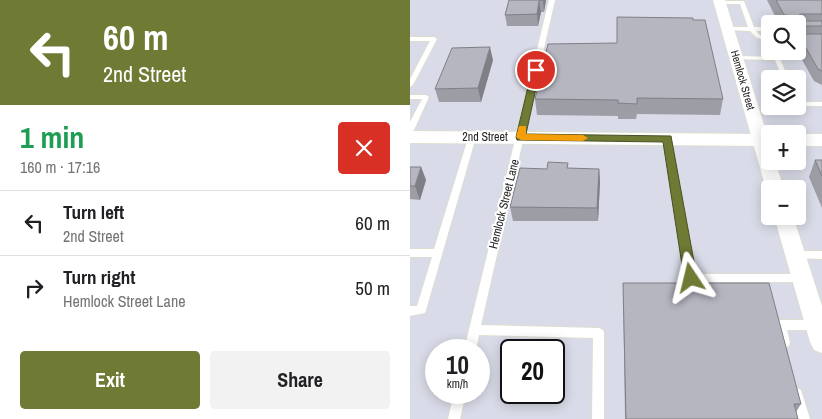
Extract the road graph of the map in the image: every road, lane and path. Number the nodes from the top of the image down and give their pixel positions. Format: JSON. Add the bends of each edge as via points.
{"nodes":[{"id":1,"x":552,"y":0,"type":"edge"},
{"id":2,"x":719,"y":1,"type":"edge"},
{"id":3,"x":728,"y":28,"type":"junction"},
{"id":4,"x":751,"y":29,"type":"junction"},
{"id":5,"x":761,"y":29,"type":"edge"},
{"id":6,"x":410,"y":39,"type":"edge"},
{"id":7,"x":761,"y":39,"type":"edge"},
{"id":8,"x":736,"y":58,"type":"junction"},
{"id":9,"x":782,"y":70,"type":"edge"},
{"id":10,"x":410,"y":85,"type":"edge"},
{"id":11,"x":410,"y":96,"type":"edge"},
{"id":12,"x":806,"y":104,"type":"edge"},
{"id":13,"x":822,"y":104,"type":"edge"},
{"id":14,"x":761,"y":129,"type":"edge"},
{"id":15,"x":410,"y":130,"type":"edge"},
{"id":16,"x":410,"y":136,"type":"edge"},
{"id":17,"x":472,"y":137,"type":"junction"},
{"id":18,"x":521,"y":137,"type":"junction"},
{"id":19,"x":667,"y":139,"type":"junction"},
{"id":20,"x":761,"y":140,"type":"edge"},
{"id":21,"x":806,"y":140,"type":"edge"},
{"id":22,"x":822,"y":140,"type":"edge"},
{"id":23,"x":786,"y":225,"type":"edge"},
{"id":24,"x":438,"y":252,"type":"junction"},
{"id":25,"x":410,"y":253,"type":"edge"},
{"id":26,"x":795,"y":255,"type":"junction"},
{"id":27,"x":822,"y":255,"type":"edge"},
{"id":28,"x":802,"y":278,"type":"junction"},
{"id":29,"x":410,"y":311,"type":"edge"},
{"id":30,"x":818,"y":320,"type":"edge"},
{"id":31,"x":474,"y":330,"type":"junction"},
{"id":32,"x":472,"y":339,"type":"edge"},
{"id":33,"x":787,"y":353,"type":"edge"},
{"id":34,"x":794,"y":381,"type":"edge"},
{"id":35,"x":457,"y":404,"type":"edge"},
{"id":36,"x":454,"y":419,"type":"edge"},
{"id":37,"x":598,"y":419,"type":"edge"},
{"id":38,"x":804,"y":419,"type":"edge"}],
"edges":[{"from":1,"to":18,"type":"lane","name":"Hemlock Street Lane"},
{"from":2,"to":3,"type":"street","name":"Hemlock Street"},
{"from":2,"to":4,"type":"lane","via":[[742,2]]},
{"from":3,"to":4,"type":"lane"},
{"from":3,"to":8,"type":"street","name":"Hemlock Street"},
{"from":4,"to":5,"type":"lane"},
{"from":4,"to":7,"type":"lane"},
{"from":6,"to":10,"type":"lane","via":[[434,39]]},
{"from":8,"to":9,"type":"lane","via":[[777,58]]},
{"from":8,"to":14,"type":"street","name":"Hemlock Street"},
{"from":11,"to":15,"type":"lane","via":[[426,97]]},
{"from":12,"to":13,"type":"lane"},
{"from":16,"to":17,"type":"street","name":"2nd Street"},
{"from":17,"to":18,"type":"street","name":"2nd Street"},
{"from":17,"to":24,"type":"lane"},
{"from":18,"to":19,"type":"street","name":"2nd Street"},
{"from":18,"to":31,"type":"lane","name":"Hemlock Street Lane"},
{"from":19,"to":20,"type":"street","name":"2nd Street"},
{"from":19,"to":28,"type":"lane","via":[[691,278]]},
{"from":21,"to":22,"type":"street"},
{"from":23,"to":26,"type":"street"},
{"from":24,"to":25,"type":"lane"},
{"from":24,"to":29,"type":"lane","via":[[421,310]]},
{"from":26,"to":27,"type":"lane"},
{"from":26,"to":28,"type":"street"},
{"from":28,"to":30,"type":"street"},
{"from":30,"to":33,"type":"lane","via":[[780,324]]},
{"from":31,"to":32,"type":"lane","name":"Hemlock Street Lane"},
{"from":31,"to":37,"type":"lane","via":[[599,333]]},
{"from":34,"to":38,"type":"lane"},
{"from":35,"to":36,"type":"lane"}]}
